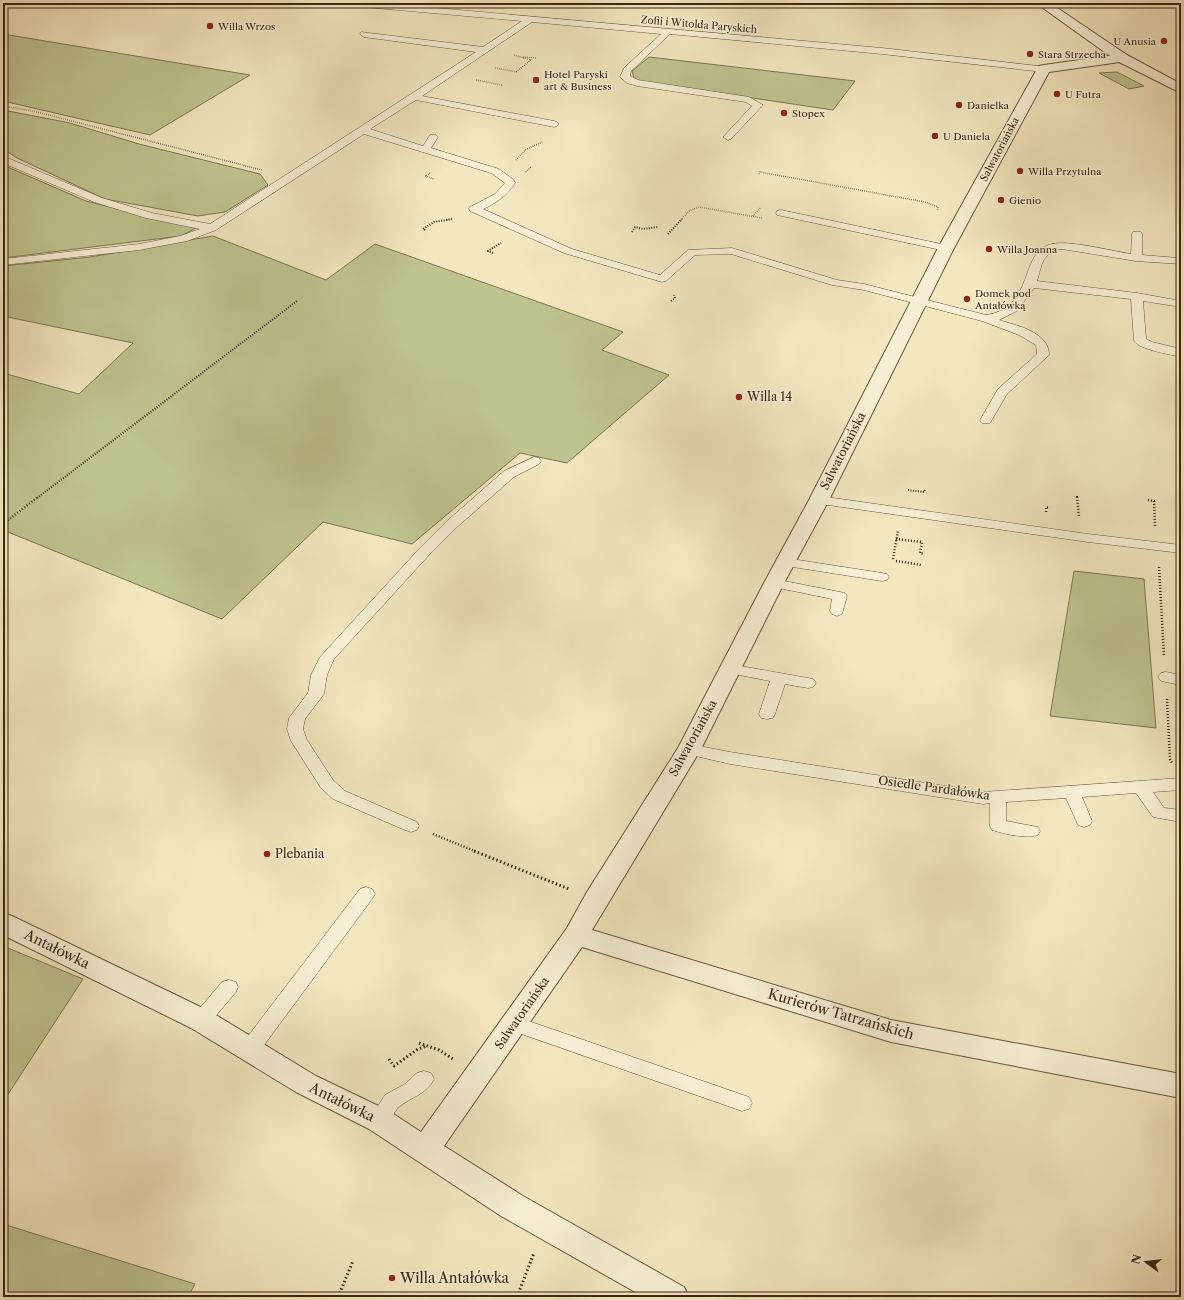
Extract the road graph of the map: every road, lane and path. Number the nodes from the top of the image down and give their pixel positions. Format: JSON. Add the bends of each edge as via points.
{"nodes":[{"id":1,"x":352,"y":3,"type":"edge"},
{"id":2,"x":1042,"y":3,"type":"edge"},
{"id":3,"x":531,"y":19,"type":"junction"},
{"id":4,"x":668,"y":32,"type":"junction"},
{"id":5,"x":364,"y":34,"type":"dead end"},
{"id":6,"x":484,"y":50,"type":"junction"},
{"id":7,"x":513,"y":55,"type":"dead end"},
{"id":8,"x":523,"y":57,"type":"junction"},
{"id":9,"x":536,"y":58,"type":"dead end"},
{"id":10,"x":1122,"y":58,"type":"junction"},
{"id":11,"x":494,"y":68,"type":"dead end"},
{"id":12,"x":1044,"y":69,"type":"junction"},
{"id":13,"x":476,"y":80,"type":"dead end"},
{"id":14,"x":502,"y":85,"type":"dead end"},
{"id":15,"x":1181,"y":89,"type":"edge"},
{"id":16,"x":414,"y":97,"type":"junction"},
{"id":17,"x":3,"y":106,"type":"edge"},
{"id":18,"x":554,"y":124,"type":"dead end"},
{"id":19,"x":362,"y":130,"type":"junction"},
{"id":20,"x":433,"y":137,"type":"dead end"},
{"id":21,"x":728,"y":137,"type":"dead end"},
{"id":22,"x":548,"y":141,"type":"dead end"},
{"id":23,"x":425,"y":150,"type":"junction"},
{"id":24,"x":3,"y":159,"type":"edge"},
{"id":25,"x":515,"y":161,"type":"dead end"},
{"id":26,"x":759,"y":174,"type":"dead end"},
{"id":27,"x":289,"y":177,"type":"junction"},
{"id":28,"x":730,"y":211,"type":"junction"},
{"id":29,"x":781,"y":212,"type":"dead end"},
{"id":30,"x":728,"y":214,"type":"dead end"},
{"id":31,"x":452,"y":219,"type":"dead end"},
{"id":32,"x":768,"y":219,"type":"dead end"},
{"id":33,"x":658,"y":227,"type":"dead end"},
{"id":34,"x":212,"y":228,"type":"junction"},
{"id":35,"x":425,"y":230,"type":"dead end"},
{"id":36,"x":632,"y":232,"type":"dead end"},
{"id":37,"x":668,"y":234,"type":"dead end"},
{"id":38,"x":1137,"y":234,"type":"dead end"},
{"id":39,"x":910,"y":241,"type":"junction"},
{"id":40,"x":946,"y":248,"type":"junction"},
{"id":41,"x":1136,"y":258,"type":"junction"},
{"id":42,"x":1178,"y":261,"type":"dead end"},
{"id":43,"x":3,"y":262,"type":"edge"},
{"id":44,"x":1030,"y":285,"type":"junction"},
{"id":45,"x":1137,"y":296,"type":"junction"},
{"id":46,"x":297,"y":301,"type":"dead end"},
{"id":47,"x":920,"y":301,"type":"junction"},
{"id":48,"x":1181,"y":304,"type":"edge"},
{"id":49,"x":986,"y":319,"type":"junction"},
{"id":50,"x":1181,"y":353,"type":"edge"},
{"id":51,"x":986,"y":420,"type":"dead end"},
{"id":52,"x":534,"y":461,"type":"dead end"},
{"id":53,"x":819,"y":500,"type":"junction"},
{"id":54,"x":1148,"y":500,"type":"dead end"},
{"id":55,"x":3,"y":524,"type":"edge"},
{"id":56,"x":899,"y":525,"type":"dead end"},
{"id":57,"x":896,"y":539,"type":"junction"},
{"id":58,"x":1157,"y":547,"type":"junction"},
{"id":59,"x":1181,"y":549,"type":"edge"},
{"id":60,"x":924,"y":554,"type":"dead end"},
{"id":61,"x":893,"y":560,"type":"dead end"},
{"id":62,"x":785,"y":562,"type":"junction"},
{"id":63,"x":1159,"y":566,"type":"dead end"},
{"id":64,"x":882,"y":577,"type":"dead end"},
{"id":65,"x":774,"y":583,"type":"junction"},
{"id":66,"x":837,"y":611,"type":"dead end"},
{"id":67,"x":730,"y":669,"type":"junction"},
{"id":68,"x":1166,"y":677,"type":"joint"},
{"id":69,"x":779,"y":678,"type":"junction"},
{"id":70,"x":1181,"y":680,"type":"edge"},
{"id":71,"x":808,"y":683,"type":"dead end"},
{"id":72,"x":1167,"y":702,"type":"dead end"},
{"id":73,"x":767,"y":714,"type":"dead end"},
{"id":74,"x":688,"y":749,"type":"junction"},
{"id":75,"x":1174,"y":766,"type":"dead end"},
{"id":76,"x":1181,"y":784,"type":"edge"},
{"id":77,"x":1142,"y":787,"type":"junction"},
{"id":78,"x":1072,"y":792,"type":"junction"},
{"id":79,"x":998,"y":796,"type":"junction"},
{"id":80,"x":1181,"y":816,"type":"edge"},
{"id":81,"x":1084,"y":821,"type":"dead end"},
{"id":82,"x":411,"y":826,"type":"joint"},
{"id":83,"x":1032,"y":831,"type":"dead end"},
{"id":84,"x":366,"y":894,"type":"dead end"},
{"id":85,"x":596,"y":899,"type":"junction"},
{"id":86,"x":3,"y":923,"type":"edge"},
{"id":87,"x":576,"y":935,"type":"junction"},
{"id":88,"x":229,"y":987,"type":"dead end"},
{"id":89,"x":201,"y":1020,"type":"junction"},
{"id":90,"x":514,"y":1024,"type":"junction"},
{"id":91,"x":420,"y":1043,"type":"dead end"},
{"id":92,"x":427,"y":1046,"type":"junction"},
{"id":93,"x":249,"y":1050,"type":"junction"},
{"id":94,"x":389,"y":1059,"type":"dead end"},
{"id":95,"x":479,"y":1074,"type":"junction"},
{"id":96,"x":424,"y":1079,"type":"dead end"},
{"id":97,"x":1181,"y":1086,"type":"edge"},
{"id":98,"x":742,"y":1104,"type":"dead end"},
{"id":99,"x":379,"y":1120,"type":"junction"},
{"id":100,"x":425,"y":1150,"type":"junction"},
{"id":101,"x":561,"y":1233,"type":"junction"},
{"id":102,"x":353,"y":1261,"type":"dead end"},
{"id":103,"x":338,"y":1297,"type":"edge"},
{"id":104,"x":516,"y":1297,"type":"edge"},
{"id":105,"x":673,"y":1297,"type":"edge"}],
"edges":[{"from":1,"to":3,"type":"lane","name":"Zofii i Witolda Paryskich"},
{"from":2,"to":10,"type":"street"},
{"from":3,"to":4,"type":"lane","name":"Zofii i Witolda Paryskich"},
{"from":3,"to":6,"type":"lane"},
{"from":4,"to":12,"type":"lane","name":"Zofii i Witolda Paryskich","via":[[882,51]]},
{"from":4,"to":21,"type":"lane","via":[[627,70],[625,77],[637,84],[749,100],[758,105]]},
{"from":5,"to":6,"type":"lane"},
{"from":6,"to":16,"type":"lane"},
{"from":7,"to":8,"type":"path"},
{"from":8,"to":9,"type":"path"},
{"from":8,"to":11,"type":"path","via":[[531,60],[517,72]]},
{"from":10,"to":12,"type":"street"},
{"from":10,"to":15,"type":"street"},
{"from":12,"to":40,"type":"street","name":"Salwatoriańska"},
{"from":13,"to":14,"type":"path"},
{"from":16,"to":18,"type":"lane"},
{"from":16,"to":19,"type":"lane"},
{"from":17,"to":27,"type":"path","via":[[40,113]]},
{"from":19,"to":23,"type":"lane"},
{"from":19,"to":27,"type":"lane"},
{"from":20,"to":23,"type":"lane"},
{"from":22,"to":25,"type":"path","via":[[525,150]]},
{"from":23,"to":47,"type":"lane","via":[[495,171],[510,180],[503,192],[474,210],[544,242],[590,259],[662,279],[692,252],[732,251],[836,283]]},
{"from":24,"to":34,"type":"lane","via":[[98,200],[150,216]]},
{"from":26,"to":39,"type":"path","via":[[760,172],[935,204],[938,209],[923,238],[915,237]]},
{"from":27,"to":34,"type":"lane"},
{"from":28,"to":30,"type":"path"},
{"from":28,"to":32,"type":"path"},
{"from":28,"to":37,"type":"path","via":[[695,207]]},
{"from":29,"to":39,"type":"lane"},
{"from":31,"to":35,"type":"path","via":[[434,222],[423,229]]},
{"from":33,"to":36,"type":"path","via":[[635,228]]},
{"from":34,"to":43,"type":"lane","via":[[183,240]]},
{"from":38,"to":41,"type":"lane"},
{"from":39,"to":40,"type":"lane"},
{"from":40,"to":47,"type":"street","name":"Salwatoriańska"},
{"from":41,"to":42,"type":"lane"},
{"from":41,"to":44,"type":"lane","via":[[1053,246],[1044,249],[1040,255]]},
{"from":44,"to":45,"type":"lane"},
{"from":44,"to":49,"type":"lane","via":[[1014,309],[1004,316]]},
{"from":45,"to":48,"type":"lane"},
{"from":45,"to":50,"type":"lane","via":[[1140,341]]},
{"from":46,"to":55,"type":"path"},
{"from":47,"to":49,"type":"lane"},
{"from":47,"to":53,"type":"street","name":"Salwatoriańska"},
{"from":49,"to":51,"type":"lane","via":[[1038,341],[1044,355],[1002,392]]},
{"from":52,"to":82,"type":"lane","via":[[509,474],[424,552],[328,657],[319,675],[316,694],[296,718],[295,729],[299,742],[327,784],[339,795]]},
{"from":53,"to":58,"type":"lane"},
{"from":53,"to":62,"type":"street","name":"Salwatoriańska"},
{"from":54,"to":58,"type":"path","via":[[1154,501]]},
{"from":56,"to":57,"type":"path"},
{"from":57,"to":60,"type":"path","via":[[922,542],[920,553]]},
{"from":57,"to":61,"type":"path"},
{"from":58,"to":59,"type":"lane"},
{"from":62,"to":64,"type":"lane"},
{"from":62,"to":65,"type":"street","name":"Salwatoriańska"},
{"from":63,"to":68,"type":"path"},
{"from":65,"to":66,"type":"lane","via":[[840,596]]},
{"from":65,"to":67,"type":"street","name":"Salwatoriańska"},
{"from":67,"to":69,"type":"lane"},
{"from":67,"to":74,"type":"street","name":"Salwatoriańska"},
{"from":68,"to":70,"type":"lane"},
{"from":69,"to":71,"type":"lane"},
{"from":69,"to":73,"type":"lane"},
{"from":72,"to":75,"type":"path","via":[[1170,759]]},
{"from":74,"to":79,"type":"lane","name":"Osiedle Pardałówka","via":[[730,758],[975,796]]},
{"from":74,"to":85,"type":"street","name":"Salwatoriańska"},
{"from":76,"to":77,"type":"lane","name":"Osiedle Pardałówka"},
{"from":77,"to":78,"type":"lane","name":"Osiedle Pardałówka"},
{"from":77,"to":80,"type":"lane","via":[[1159,813]]},
{"from":78,"to":79,"type":"lane","name":"Osiedle Pardałówka"},
{"from":78,"to":81,"type":"lane"},
{"from":79,"to":83,"type":"lane","via":[[998,826]]},
{"from":82,"to":85,"type":"path"},
{"from":84,"to":93,"type":"lane"},
{"from":85,"to":87,"type":"street","name":"Salwatoriańska"},
{"from":86,"to":89,"type":"street","name":"Antałówka"},
{"from":87,"to":90,"type":"street","name":"Salwatoriańska"},
{"from":87,"to":97,"type":"street","name":"Kurierów Tatrzańskich","via":[[891,1032]]},
{"from":88,"to":89,"type":"lane"},
{"from":89,"to":93,"type":"street","name":"Antałówka"},
{"from":90,"to":95,"type":"street","name":"Salwatoriańska"},
{"from":90,"to":98,"type":"lane"},
{"from":91,"to":92,"type":"path"},
{"from":92,"to":94,"type":"path","via":[[418,1049],[394,1066]]},
{"from":92,"to":95,"type":"path","via":[[439,1050]]},
{"from":93,"to":99,"type":"street","name":"Antałówka","via":[[306,1084]]},
{"from":95,"to":100,"type":"street","name":"Salwatoriańska"},
{"from":96,"to":99,"type":"lane","via":[[412,1090],[392,1101]]},
{"from":99,"to":100,"type":"street","name":"Antałówka"},
{"from":100,"to":101,"type":"street","name":"Antałówka","via":[[512,1206]]},
{"from":101,"to":104,"type":"path","via":[[544,1259],[534,1253]]},
{"from":101,"to":105,"type":"street","name":"Antałówka"},
{"from":102,"to":103,"type":"path"}]}
